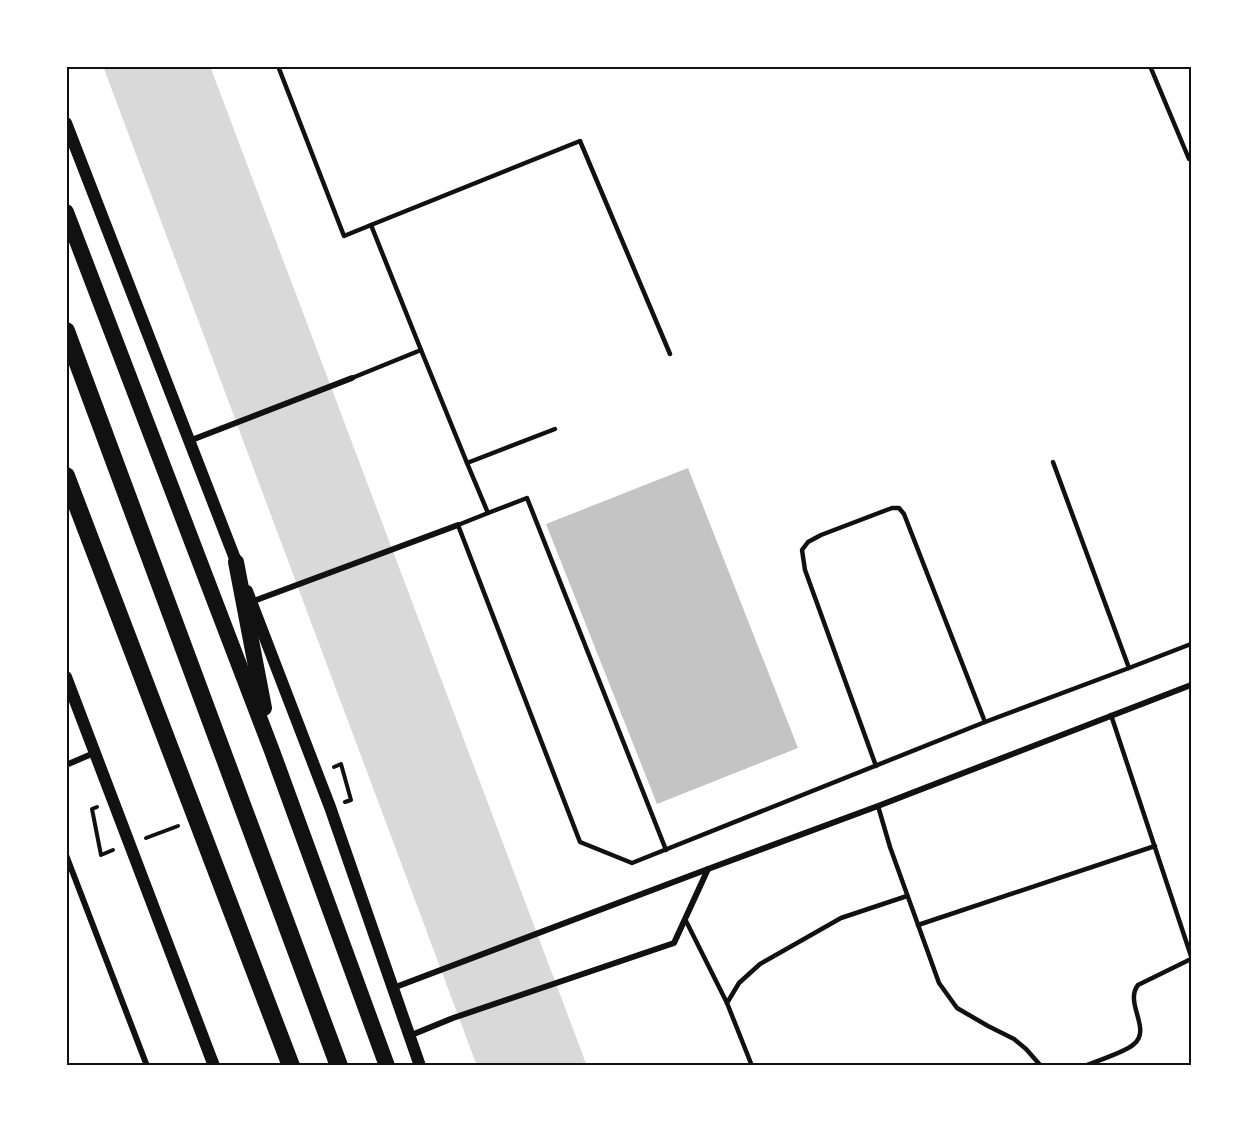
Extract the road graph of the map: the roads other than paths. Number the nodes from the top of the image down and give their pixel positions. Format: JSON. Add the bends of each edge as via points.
{"nodes":[{"id":1,"x":278,"y":66,"type":"edge"},
{"id":2,"x":1150,"y":66,"type":"edge"},
{"id":3,"x":66,"y":123,"type":"edge"},
{"id":4,"x":1189,"y":159,"type":"dead end"},
{"id":5,"x":66,"y":212,"type":"edge"},
{"id":6,"x":371,"y":225,"type":"junction"},
{"id":7,"x":66,"y":331,"type":"edge"},
{"id":8,"x":421,"y":351,"type":"junction"},
{"id":9,"x":670,"y":354,"type":"dead end"},
{"id":10,"x":352,"y":378,"type":"joint"},
{"id":11,"x":555,"y":429,"type":"dead end"},
{"id":12,"x":189,"y":441,"type":"junction"},
{"id":13,"x":1053,"y":462,"type":"dead end"},
{"id":14,"x":467,"y":463,"type":"junction"},
{"id":15,"x":66,"y":476,"type":"edge"},
{"id":16,"x":66,"y":485,"type":"edge"},
{"id":17,"x":488,"y":513,"type":"junction"},
{"id":18,"x":458,"y":525,"type":"junction"},
{"id":19,"x":236,"y":562,"type":"junction"},
{"id":20,"x":251,"y":602,"type":"junction"},
{"id":21,"x":1191,"y":644,"type":"edge"},
{"id":22,"x":1129,"y":668,"type":"junction"},
{"id":23,"x":66,"y":676,"type":"edge"},
{"id":24,"x":1191,"y":685,"type":"edge"},
{"id":25,"x":1111,"y":715,"type":"junction"},
{"id":26,"x":985,"y":722,"type":"junction"},
{"id":27,"x":272,"y":751,"type":"junction"},
{"id":28,"x":95,"y":753,"type":"junction"},
{"id":29,"x":66,"y":765,"type":"edge"},
{"id":30,"x":876,"y":766,"type":"junction"},
{"id":31,"x":879,"y":806,"type":"junction"},
{"id":32,"x":1155,"y":846,"type":"junction"},
{"id":33,"x":666,"y":850,"type":"junction"},
{"id":34,"x":66,"y":855,"type":"edge"},
{"id":35,"x":708,"y":869,"type":"junction"},
{"id":36,"x":907,"y":896,"type":"junction"},
{"id":37,"x":685,"y":919,"type":"junction"},
{"id":38,"x":918,"y":925,"type":"junction"},
{"id":39,"x":1191,"y":958,"type":"edge"},
{"id":40,"x":393,"y":989,"type":"junction"},
{"id":41,"x":727,"y":1003,"type":"junction"},
{"id":42,"x":409,"y":1036,"type":"junction"},
{"id":43,"x":147,"y":1066,"type":"edge"},
{"id":44,"x":214,"y":1066,"type":"edge"},
{"id":45,"x":289,"y":1066,"type":"edge"},
{"id":46,"x":339,"y":1066,"type":"edge"},
{"id":47,"x":387,"y":1066,"type":"edge"},
{"id":48,"x":420,"y":1066,"type":"edge"},
{"id":49,"x":752,"y":1066,"type":"edge"},
{"id":50,"x":1041,"y":1066,"type":"edge"},
{"id":51,"x":1085,"y":1066,"type":"edge"}],
"edges":[{"from":1,"to":6,"type":"lane","via":[[344,236]]},
{"from":2,"to":4,"type":"lane"},
{"from":3,"to":12,"type":"main road"},
{"from":5,"to":27,"type":"highway"},
{"from":6,"to":8,"type":"lane"},
{"from":6,"to":9,"type":"lane","via":[[580,141]]},
{"from":7,"to":46,"type":"highway"},
{"from":8,"to":10,"type":"lane"},
{"from":8,"to":14,"type":"lane"},
{"from":10,"to":12,"type":"street"},
{"from":11,"to":14,"type":"lane"},
{"from":12,"to":19,"type":"main road"},
{"from":13,"to":22,"type":"lane"},
{"from":14,"to":17,"type":"lane"},
{"from":15,"to":45,"type":"highway"},
{"from":16,"to":45,"type":"highway"},
{"from":17,"to":18,"type":"lane"},
{"from":17,"to":33,"type":"lane","via":[[527,498]]},
{"from":18,"to":20,"type":"street"},
{"from":18,"to":33,"type":"lane","via":[[580,842],[632,863]]},
{"from":19,"to":20,"type":"main road"},
{"from":19,"to":27,"type":"highway"},
{"from":20,"to":40,"type":"main road","via":[[330,807]]},
{"from":21,"to":22,"type":"lane"},
{"from":22,"to":26,"type":"lane"},
{"from":23,"to":28,"type":"main road"},
{"from":24,"to":25,"type":"street"},
{"from":25,"to":31,"type":"street"},
{"from":25,"to":32,"type":"lane"},
{"from":26,"to":30,"type":"lane"},
{"from":26,"to":30,"type":"lane","via":[[900,508],[820,535],[802,550],[805,570]]},
{"from":27,"to":47,"type":"highway"},
{"from":28,"to":29,"type":"street"},
{"from":28,"to":44,"type":"main road"},
{"from":30,"to":33,"type":"lane"},
{"from":31,"to":35,"type":"street"},
{"from":31,"to":36,"type":"lane"},
{"from":32,"to":38,"type":"lane"},
{"from":32,"to":39,"type":"lane"},
{"from":34,"to":43,"type":"street"},
{"from":35,"to":37,"type":"street"},
{"from":35,"to":40,"type":"street"},
{"from":36,"to":38,"type":"lane"},
{"from":36,"to":41,"type":"lane","via":[[842,918],[760,964],[739,983]]},
{"from":37,"to":41,"type":"lane"},
{"from":37,"to":42,"type":"street","via":[[674,943]]},
{"from":38,"to":50,"type":"lane","via":[[939,983],[957,1008],[1014,1039]]},
{"from":39,"to":51,"type":"lane","via":[[1138,985],[1134,991],[1141,1032],[1138,1040]]},
{"from":40,"to":42,"type":"main road"},
{"from":41,"to":49,"type":"lane"},
{"from":42,"to":48,"type":"main road"}]}
